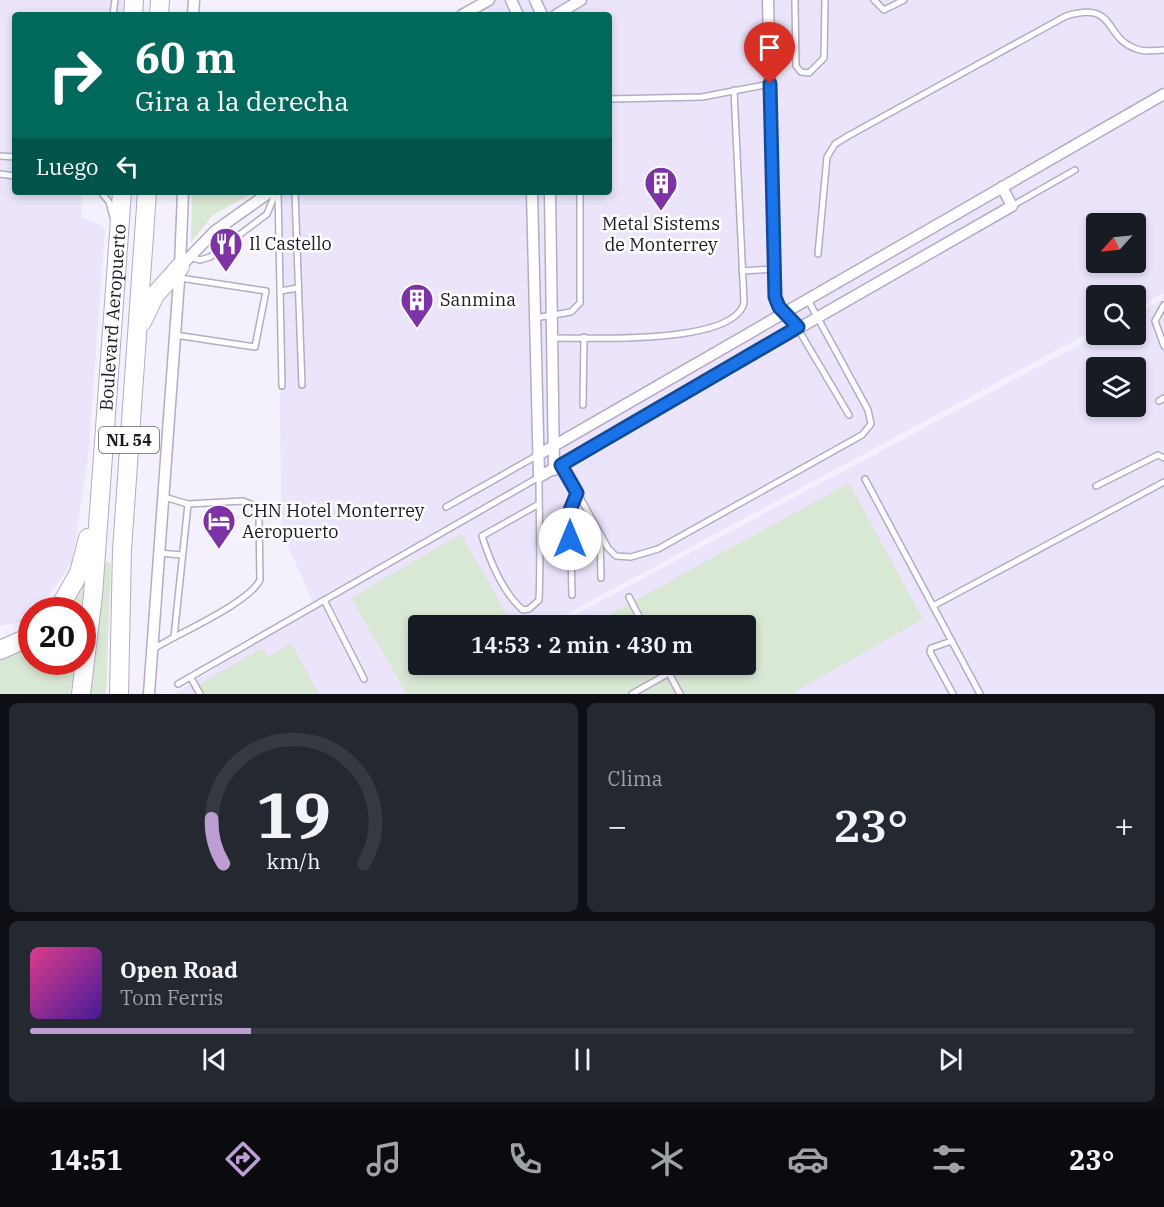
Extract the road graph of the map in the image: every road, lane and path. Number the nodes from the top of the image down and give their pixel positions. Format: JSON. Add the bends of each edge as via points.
{"nodes":[{"id":1,"x":489,"y":0,"type":"edge"},
{"id":2,"x":581,"y":0,"type":"edge"},
{"id":3,"x":768,"y":0,"type":"edge"},
{"id":4,"x":795,"y":0,"type":"edge"},
{"id":5,"x":825,"y":0,"type":"edge"},
{"id":6,"x":874,"y":0,"type":"edge"},
{"id":7,"x":904,"y":0,"type":"edge"},
{"id":8,"x":467,"y":12,"type":"edge"},
{"id":9,"x":561,"y":12,"type":"edge"},
{"id":10,"x":1164,"y":50,"type":"edge"},
{"id":11,"x":770,"y":84,"type":"junction"},
{"id":12,"x":734,"y":90,"type":"junction"},
{"id":13,"x":1164,"y":94,"type":"edge"},
{"id":14,"x":612,"y":99,"type":"edge"},
{"id":15,"x":1075,"y":170,"type":"dead end"},
{"id":16,"x":1002,"y":187,"type":"junction"},
{"id":17,"x":103,"y":195,"type":"edge"},
{"id":18,"x":123,"y":195,"type":"edge"},
{"id":19,"x":147,"y":195,"type":"edge"},
{"id":20,"x":183,"y":195,"type":"edge"},
{"id":21,"x":266,"y":195,"type":"edge"},
{"id":22,"x":276,"y":195,"type":"edge"},
{"id":23,"x":277,"y":195,"type":"edge"},
{"id":24,"x":295,"y":195,"type":"edge"},
{"id":25,"x":532,"y":195,"type":"edge"},
{"id":26,"x":550,"y":195,"type":"edge"},
{"id":27,"x":580,"y":195,"type":"edge"},
{"id":28,"x":1011,"y":206,"type":"junction"},
{"id":29,"x":551,"y":245,"type":"junction"},
{"id":30,"x":534,"y":247,"type":"junction"},
{"id":31,"x":818,"y":254,"type":"dead end"},
{"id":32,"x":183,"y":267,"type":"junction"},
{"id":33,"x":774,"y":269,"type":"junction"},
{"id":34,"x":742,"y":271,"type":"junction"},
{"id":35,"x":298,"y":288,"type":"junction"},
{"id":36,"x":280,"y":291,"type":"junction"},
{"id":37,"x":807,"y":299,"type":"junction"},
{"id":38,"x":1164,"y":305,"type":"edge"},
{"id":39,"x":783,"y":312,"type":"junction"},
{"id":40,"x":554,"y":317,"type":"junction"},
{"id":41,"x":815,"y":317,"type":"junction"},
{"id":42,"x":535,"y":318,"type":"junction"},
{"id":43,"x":798,"y":327,"type":"junction"},
{"id":44,"x":175,"y":335,"type":"junction"},
{"id":45,"x":114,"y":337,"type":"junction"},
{"id":46,"x":585,"y":337,"type":"junction"},
{"id":47,"x":554,"y":338,"type":"junction"},
{"id":48,"x":135,"y":344,"type":"junction"},
{"id":49,"x":1164,"y":346,"type":"edge"},
{"id":50,"x":302,"y":385,"type":"dead end"},
{"id":51,"x":282,"y":386,"type":"dead end"},
{"id":52,"x":583,"y":405,"type":"dead end"},
{"id":53,"x":849,"y":416,"type":"dead end"},
{"id":54,"x":553,"y":446,"type":"junction"},
{"id":55,"x":537,"y":455,"type":"junction"},
{"id":56,"x":1164,"y":458,"type":"edge"},
{"id":57,"x":557,"y":467,"type":"junction"},
{"id":58,"x":538,"y":477,"type":"junction"},
{"id":59,"x":865,"y":479,"type":"dead end"},
{"id":60,"x":1164,"y":482,"type":"edge"},
{"id":61,"x":1096,"y":486,"type":"dead end"},
{"id":62,"x":102,"y":490,"type":"junction"},
{"id":63,"x":577,"y":493,"type":"junction"},
{"id":64,"x":163,"y":497,"type":"junction"},
{"id":65,"x":188,"y":504,"type":"junction"},
{"id":66,"x":539,"y":504,"type":"junction"},
{"id":67,"x":446,"y":507,"type":"dead end"},
{"id":68,"x":600,"y":534,"type":"junction"},
{"id":69,"x":159,"y":553,"type":"junction"},
{"id":70,"x":182,"y":555,"type":"junction"},
{"id":71,"x":601,"y":578,"type":"dead end"},
{"id":72,"x":572,"y":596,"type":"dead end"},
{"id":73,"x":65,"y":597,"type":"edge"},
{"id":74,"x":629,"y":597,"type":"dead end"},
{"id":75,"x":324,"y":600,"type":"junction"},
{"id":76,"x":933,"y":606,"type":"junction"},
{"id":77,"x":638,"y":615,"type":"edge"},
{"id":78,"x":174,"y":637,"type":"junction"},
{"id":79,"x":952,"y":641,"type":"junction"},
{"id":80,"x":18,"y":643,"type":"edge"},
{"id":81,"x":151,"y":650,"type":"junction"},
{"id":82,"x":0,"y":651,"type":"edge"},
{"id":83,"x":665,"y":675,"type":"edge"},
{"id":84,"x":670,"y":675,"type":"edge"},
{"id":85,"x":191,"y":678,"type":"junction"},
{"id":86,"x":364,"y":679,"type":"dead end"},
{"id":87,"x":178,"y":684,"type":"dead end"},
{"id":88,"x":119,"y":691,"type":"edge"},
{"id":89,"x":81,"y":694,"type":"edge"},
{"id":90,"x":149,"y":694,"type":"edge"},
{"id":91,"x":200,"y":694,"type":"edge"},
{"id":92,"x":632,"y":694,"type":"edge"},
{"id":93,"x":680,"y":694,"type":"edge"},
{"id":94,"x":953,"y":694,"type":"edge"},
{"id":95,"x":980,"y":694,"type":"edge"}],
"edges":[{"from":1,"to":8,"type":"street"},
{"from":2,"to":9,"type":"street"},
{"from":3,"to":11,"type":"street"},
{"from":4,"to":5,"type":"lane","via":[[796,66],[809,73],[824,58]]},
{"from":6,"to":7,"type":"lane","via":[[884,10]]},
{"from":10,"to":31,"type":"lane","via":[[1141,51],[1128,45],[1101,13],[1084,9],[1066,15],[848,136],[835,144],[827,157]]},
{"from":11,"to":12,"type":"lane"},
{"from":11,"to":33,"type":"street"},
{"from":12,"to":14,"type":"lane","via":[[702,97]]},
{"from":12,"to":34,"type":"lane"},
{"from":13,"to":16,"type":"street"},
{"from":15,"to":28,"type":"lane"},
{"from":16,"to":28,"type":"street"},
{"from":16,"to":37,"type":"street"},
{"from":17,"to":45,"type":"lane","via":[[113,215],[106,308]]},
{"from":18,"to":45,"type":"highway","name":"Boulevard Aeropuerto","number":"NL 54"},
{"from":19,"to":48,"type":"highway","name":"Boulevard Aeropuerto","number":"NL 54"},
{"from":20,"to":32,"type":"street"},
{"from":21,"to":32,"type":"street","via":[[215,231]]},
{"from":22,"to":32,"type":"lane","via":[[267,214],[210,257]]},
{"from":23,"to":36,"type":"lane"},
{"from":24,"to":35,"type":"lane"},
{"from":25,"to":30,"type":"street"},
{"from":26,"to":29,"type":"street"},
{"from":27,"to":40,"type":"lane","via":[[580,303],[571,312]]},
{"from":28,"to":41,"type":"street"},
{"from":29,"to":30,"type":"street"},
{"from":29,"to":40,"type":"street"},
{"from":30,"to":42,"type":"street"},
{"from":32,"to":44,"type":"street"},
{"from":32,"to":44,"type":"lane","via":[[266,291],[255,347]]},
{"from":32,"to":48,"type":"highway","via":[[163,285],[149,306]]},
{"from":33,"to":34,"type":"lane"},
{"from":33,"to":39,"type":"street","via":[[775,297]]},
{"from":34,"to":46,"type":"lane","via":[[742,312],[729,322],[699,332],[663,336]]},
{"from":35,"to":36,"type":"lane"},
{"from":35,"to":50,"type":"lane"},
{"from":36,"to":51,"type":"lane"},
{"from":37,"to":39,"type":"street"},
{"from":37,"to":41,"type":"lane"},
{"from":38,"to":49,"type":"lane","via":[[1155,321]]},
{"from":39,"to":43,"type":"street"},
{"from":39,"to":54,"type":"street"},
{"from":40,"to":42,"type":"lane"},
{"from":40,"to":47,"type":"street"},
{"from":41,"to":43,"type":"street"},
{"from":41,"to":68,"type":"lane","via":[[868,410],[871,424],[867,430],[658,549],[622,558],[616,556]]},
{"from":42,"to":55,"type":"street"},
{"from":43,"to":53,"type":"lane"},
{"from":43,"to":57,"type":"street"},
{"from":44,"to":64,"type":"street"},
{"from":45,"to":62,"type":"highway","name":"Boulevard Aeropuerto","number":"NL 54"},
{"from":46,"to":47,"type":"lane"},
{"from":46,"to":52,"type":"lane"},
{"from":47,"to":54,"type":"street"},
{"from":48,"to":88,"type":"highway","name":"Boulevard Aeropuerto","number":"NL 54","via":[[122,550]]},
{"from":54,"to":55,"type":"street"},
{"from":54,"to":57,"type":"street"},
{"from":55,"to":58,"type":"street"},
{"from":55,"to":67,"type":"lane"},
{"from":56,"to":61,"type":"lane","via":[[1158,455]]},
{"from":57,"to":58,"type":"street"},
{"from":57,"to":63,"type":"lane"},
{"from":58,"to":66,"type":"lane"},
{"from":58,"to":75,"type":"lane"},
{"from":59,"to":76,"type":"lane"},
{"from":60,"to":76,"type":"lane"},
{"from":62,"to":73,"type":"highway","via":[[79,573]]},
{"from":62,"to":89,"type":"highway","name":"Boulevard Aeropuerto","number":"NL 54","via":[[89,648]]},
{"from":63,"to":68,"type":"lane"},
{"from":63,"to":72,"type":"lane","via":[[570,510]]},
{"from":64,"to":65,"type":"lane"},
{"from":64,"to":69,"type":"street"},
{"from":65,"to":70,"type":"lane"},
{"from":65,"to":78,"type":"lane","via":[[243,501],[253,505],[259,518],[260,580],[250,594]]},
{"from":66,"to":66,"type":"lane","via":[[539,600],[523,610],[489,559],[482,536]]},
{"from":68,"to":71,"type":"lane"},
{"from":69,"to":70,"type":"lane"},
{"from":69,"to":81,"type":"street"},
{"from":70,"to":78,"type":"lane"},
{"from":74,"to":77,"type":"lane"},
{"from":75,"to":85,"type":"lane"},
{"from":75,"to":86,"type":"lane"},
{"from":76,"to":79,"type":"lane"},
{"from":78,"to":81,"type":"lane"},
{"from":79,"to":94,"type":"lane","via":[[931,648],[930,652]]},
{"from":79,"to":95,"type":"lane"},
{"from":80,"to":82,"type":"highway"},
{"from":81,"to":90,"type":"street"},
{"from":83,"to":92,"type":"lane"},
{"from":84,"to":93,"type":"lane"},
{"from":85,"to":87,"type":"lane"},
{"from":85,"to":91,"type":"lane"}]}
